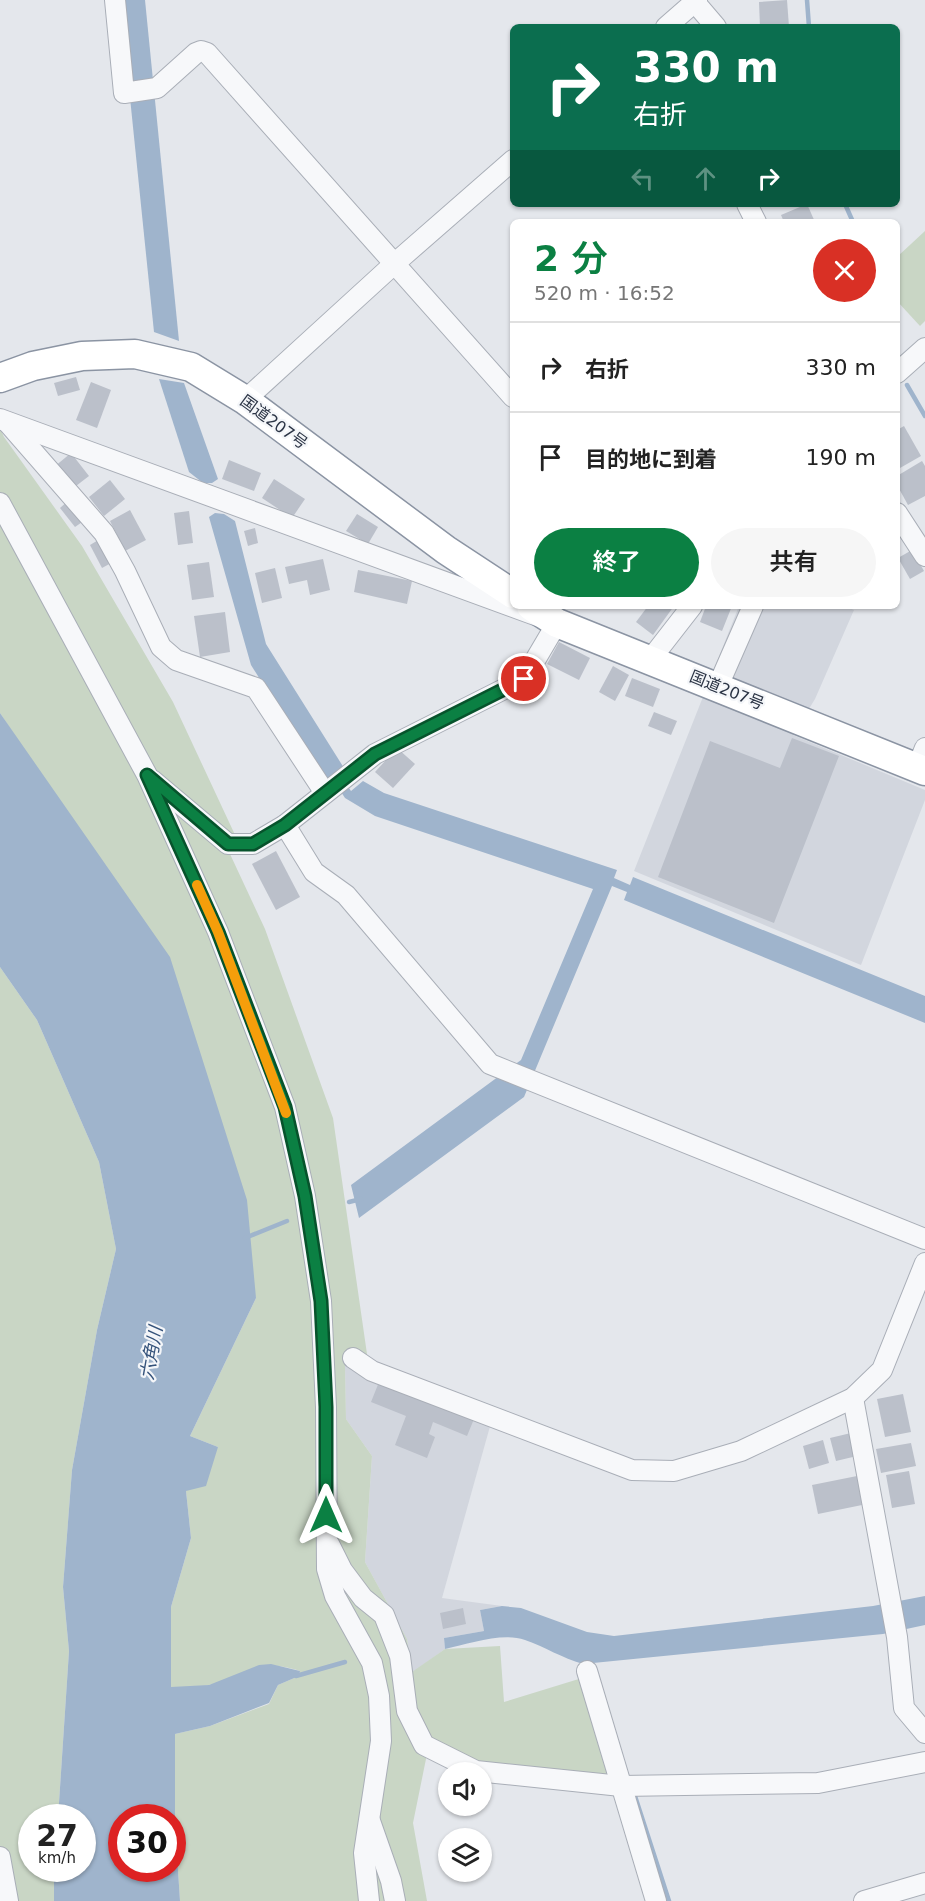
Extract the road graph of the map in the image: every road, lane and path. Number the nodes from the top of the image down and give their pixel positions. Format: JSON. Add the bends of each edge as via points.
{"nodes":[{"id":1,"x":115,"y":0,"type":"edge"},
{"id":2,"x":695,"y":1,"type":"edge"},
{"id":3,"x":669,"y":24,"type":"edge"},
{"id":4,"x":714,"y":24,"type":"edge"},
{"id":5,"x":510,"y":163,"type":"edge"},
{"id":6,"x":394,"y":264,"type":"junction"},
{"id":7,"x":925,"y":348,"type":"edge"},
{"id":8,"x":900,"y":370,"type":"edge"},
{"id":9,"x":0,"y":378,"type":"edge"},
{"id":10,"x":510,"y":394,"type":"edge"},
{"id":11,"x":245,"y":400,"type":"junction"},
{"id":12,"x":3,"y":420,"type":"edge"},
{"id":13,"x":0,"y":503,"type":"edge"},
{"id":14,"x":900,"y":518,"type":"edge"},
{"id":15,"x":925,"y":556,"type":"edge"},
{"id":16,"x":510,"y":592,"type":"edge"},
{"id":17,"x":510,"y":606,"type":"edge"},
{"id":18,"x":519,"y":609,"type":"edge"},
{"id":19,"x":536,"y":609,"type":"edge"},
{"id":20,"x":690,"y":609,"type":"edge"},
{"id":21,"x":752,"y":609,"type":"edge"},
{"id":22,"x":557,"y":623,"type":"junction"},
{"id":23,"x":650,"y":660,"type":"junction"},
{"id":24,"x":718,"y":686,"type":"junction"},
{"id":25,"x":922,"y":762,"type":"edge"},
{"id":26,"x":147,"y":775,"type":"junction"},
{"id":27,"x":335,"y":785,"type":"junction"},
{"id":28,"x":285,"y":825,"type":"junction"},
{"id":29,"x":925,"y":1239,"type":"edge"},
{"id":30,"x":925,"y":1263,"type":"edge"},
{"id":31,"x":353,"y":1358,"type":"dead end"},
{"id":32,"x":853,"y":1398,"type":"junction"},
{"id":33,"x":326,"y":1536,"type":"junction"},
{"id":34,"x":587,"y":1671,"type":"dead end"},
{"id":35,"x":925,"y":1733,"type":"edge"},
{"id":36,"x":925,"y":1762,"type":"edge"},
{"id":37,"x":627,"y":1786,"type":"junction"},
{"id":38,"x":368,"y":1815,"type":"junction"},
{"id":39,"x":0,"y":1857,"type":"edge"},
{"id":40,"x":925,"y":1883,"type":"edge"},
{"id":41,"x":8,"y":1901,"type":"edge"},
{"id":42,"x":369,"y":1901,"type":"edge"},
{"id":43,"x":395,"y":1901,"type":"edge"},
{"id":44,"x":656,"y":1901,"type":"edge"},
{"id":45,"x":864,"y":1901,"type":"edge"}],
"edges":[{"from":1,"to":6,"type":"street","via":[[124,93],[157,88],[196,53],[207,53]]},
{"from":2,"to":3,"type":"street"},
{"from":2,"to":4,"type":"street"},
{"from":5,"to":6,"type":"street"},
{"from":6,"to":10,"type":"street"},
{"from":6,"to":11,"type":"street"},
{"from":7,"to":8,"type":"street"},
{"from":9,"to":11,"type":"highway","name":"国道207号","via":[[33,366],[82,356],[135,354],[191,367]]},
{"from":11,"to":16,"type":"highway","name":"国道207号","via":[[446,550]]},
{"from":12,"to":17,"type":"street"},
{"from":12,"to":27,"type":"street","via":[[104,533],[160,647],[176,660],[256,688]]},
{"from":13,"to":26,"type":"street"},
{"from":14,"to":15,"type":"street"},
{"from":18,"to":22,"type":"street"},
{"from":19,"to":22,"type":"highway","name":"国道207号"},
{"from":20,"to":23,"type":"street"},
{"from":21,"to":24,"type":"street"},
{"from":22,"to":23,"type":"highway","name":"国道207号"},
{"from":22,"to":27,"type":"street","via":[[524,679],[375,754]]},
{"from":23,"to":24,"type":"highway","name":"国道207号"},
{"from":24,"to":25,"type":"highway","name":"国道207号"},
{"from":26,"to":28,"type":"street","via":[[228,844],[253,844]]},
{"from":26,"to":33,"type":"street","via":[[218,932],[285,1107],[305,1196],[321,1301]]},
{"from":27,"to":28,"type":"street"},
{"from":28,"to":29,"type":"street","via":[[314,872],[346,895],[490,1064]]},
{"from":30,"to":32,"type":"street","via":[[882,1370]]},
{"from":31,"to":32,"type":"street","via":[[372,1371],[632,1470],[674,1471],[741,1451]]},
{"from":32,"to":35,"type":"street","via":[[897,1637],[904,1708]]},
{"from":33,"to":37,"type":"street","via":[[342,1570],[363,1598],[384,1615],[400,1656],[407,1712],[424,1744],[476,1771]]},
{"from":33,"to":38,"type":"street","via":[[327,1569],[335,1596],[372,1663],[379,1696],[381,1741]]},
{"from":34,"to":37,"type":"street"},
{"from":36,"to":37,"type":"street","via":[[818,1783]]},
{"from":37,"to":44,"type":"street"},
{"from":38,"to":42,"type":"street","via":[[364,1853]]},
{"from":38,"to":43,"type":"street"},
{"from":39,"to":41,"type":"street"},
{"from":40,"to":45,"type":"street"}]}
